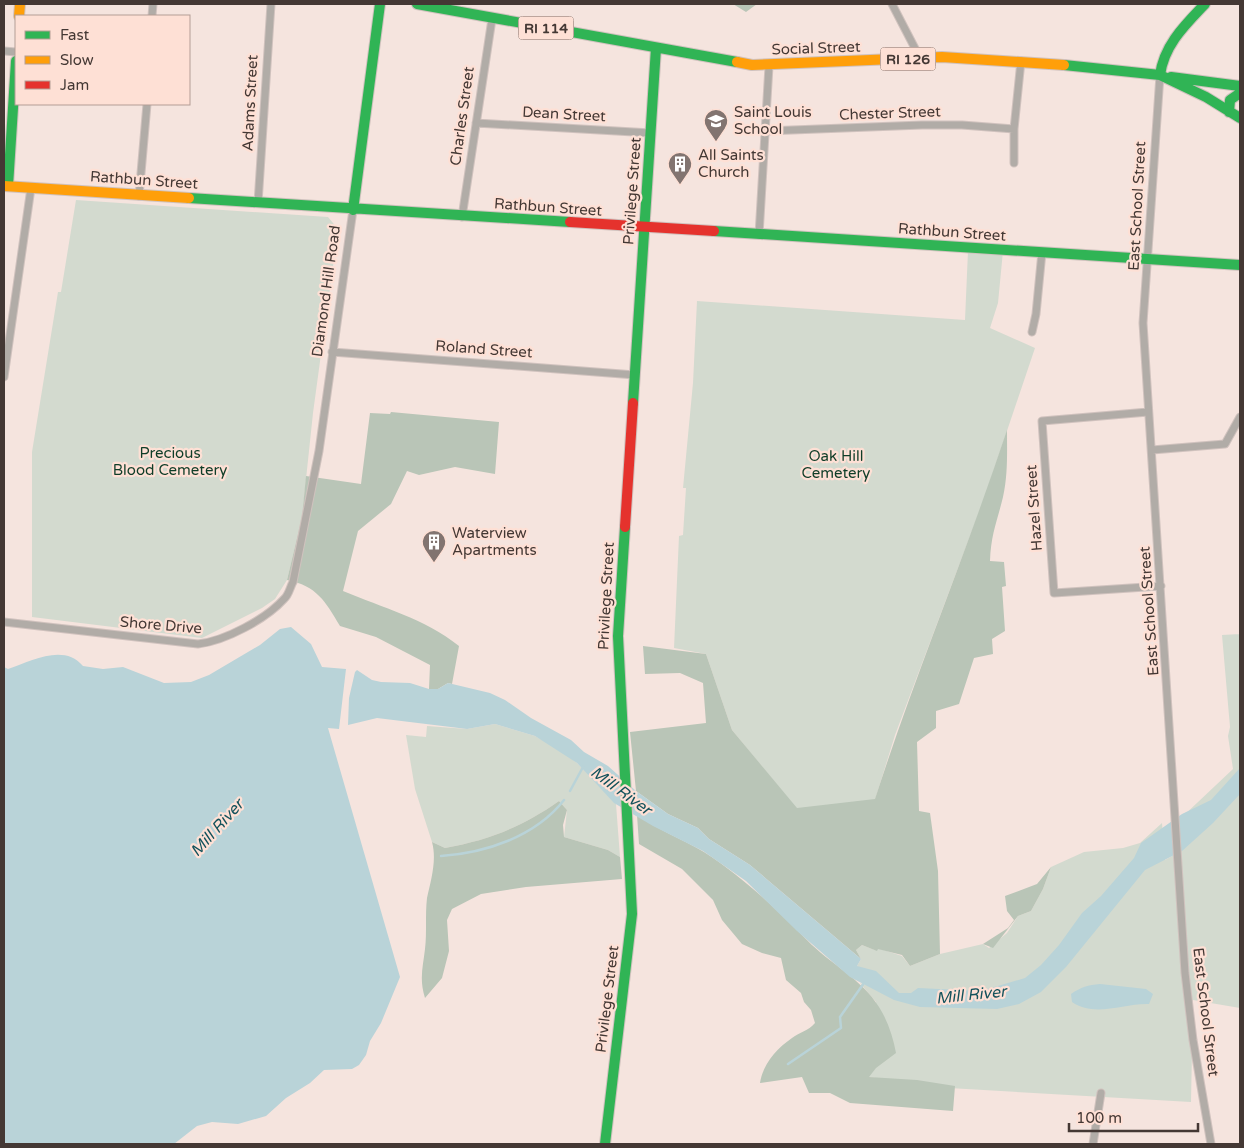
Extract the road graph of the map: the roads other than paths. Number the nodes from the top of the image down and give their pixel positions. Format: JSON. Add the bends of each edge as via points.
{"nodes":[{"id":1,"x":271,"y":4,"type":"edge"},
{"id":2,"x":380,"y":4,"type":"edge"},
{"id":3,"x":417,"y":4,"type":"edge"},
{"id":4,"x":892,"y":4,"type":"edge"},
{"id":5,"x":1204,"y":4,"type":"edge"},
{"id":6,"x":492,"y":19,"type":"junction"},
{"id":7,"x":656,"y":48,"type":"junction"},
{"id":8,"x":920,"y":58,"type":"junction"},
{"id":9,"x":1021,"y":61,"type":"junction"},
{"id":10,"x":770,"y":66,"type":"junction"},
{"id":11,"x":15,"y":74,"type":"edge"},
{"id":12,"x":1160,"y":75,"type":"junction"},
{"id":13,"x":1240,"y":86,"type":"edge"},
{"id":14,"x":1240,"y":92,"type":"edge"},
{"id":15,"x":147,"y":105,"type":"edge"},
{"id":16,"x":1229,"y":112,"type":"junction"},
{"id":17,"x":1240,"y":118,"type":"edge"},
{"id":18,"x":476,"y":123,"type":"junction"},
{"id":19,"x":1014,"y":129,"type":"junction"},
{"id":20,"x":766,"y":132,"type":"junction"},
{"id":21,"x":650,"y":133,"type":"junction"},
{"id":22,"x":1014,"y":163,"type":"dead end"},
{"id":23,"x":6,"y":186,"type":"edge"},
{"id":24,"x":31,"y":188,"type":"junction"},
{"id":25,"x":139,"y":196,"type":"junction"},
{"id":26,"x":258,"y":203,"type":"junction"},
{"id":27,"x":353,"y":210,"type":"junction"},
{"id":28,"x":462,"y":217,"type":"junction"},
{"id":29,"x":644,"y":228,"type":"junction"},
{"id":30,"x":759,"y":236,"type":"junction"},
{"id":31,"x":1042,"y":252,"type":"junction"},
{"id":32,"x":1148,"y":260,"type":"junction"},
{"id":33,"x":1240,"y":265,"type":"edge"},
{"id":34,"x":1032,"y":332,"type":"dead end"},
{"id":35,"x":332,"y":352,"type":"junction"},
{"id":36,"x":635,"y":375,"type":"junction"},
{"id":37,"x":4,"y":377,"type":"edge"},
{"id":38,"x":1148,"y":412,"type":"junction"},
{"id":39,"x":1240,"y":417,"type":"edge"},
{"id":40,"x":1152,"y":450,"type":"junction"},
{"id":41,"x":293,"y":582,"type":"joint"},
{"id":42,"x":1161,"y":586,"type":"junction"},
{"id":43,"x":4,"y":622,"type":"edge"},
{"id":44,"x":1101,"y":1093,"type":"dead end"},
{"id":45,"x":605,"y":1144,"type":"edge"},
{"id":46,"x":1094,"y":1144,"type":"edge"},
{"id":47,"x":1211,"y":1144,"type":"edge"}],
"edges":[{"from":1,"to":26,"type":"street","name":"Adams Street"},
{"from":2,"to":27,"type":"main road","name":"Diamond Hill Road"},
{"from":3,"to":6,"type":"main road","name":"Social Street","number":"RI 114"},
{"from":4,"to":8,"type":"street"},
{"from":5,"to":12,"type":"main road","via":[[1168,47]]},
{"from":6,"to":7,"type":"main road","name":"Social Street","number":"RI 114"},
{"from":6,"to":18,"type":"street","name":"Charles Street"},
{"from":7,"to":10,"type":"main road","name":"Social Street","number":"RI 126","via":[[722,61]]},
{"from":7,"to":21,"type":"main road","name":"Privilege Street"},
{"from":8,"to":9,"type":"main road","name":"Social Street","number":"RI 126"},
{"from":8,"to":10,"type":"main road","name":"Social Street","number":"RI 126"},
{"from":9,"to":12,"type":"main road","name":"Social Street","number":"RI 126"},
{"from":9,"to":19,"type":"street"},
{"from":10,"to":20,"type":"street"},
{"from":11,"to":23,"type":"main road"},
{"from":12,"to":13,"type":"main road","number":"RI 126"},
{"from":12,"to":16,"type":"main road","name":"Social Street","number":"RI 126"},
{"from":12,"to":32,"type":"street","name":"East School Street"},
{"from":14,"to":16,"type":"main road","via":[[1230,100]]},
{"from":15,"to":25,"type":"street"},
{"from":16,"to":17,"type":"main road","name":"Social Street","number":"RI 126"},
{"from":18,"to":21,"type":"street","name":"Dean Street"},
{"from":18,"to":28,"type":"street","name":"Charles Street"},
{"from":19,"to":20,"type":"street","name":"Chester Street","via":[[922,125]]},
{"from":19,"to":22,"type":"street"},
{"from":20,"to":30,"type":"street"},
{"from":21,"to":29,"type":"main road","name":"Privilege Street"},
{"from":23,"to":24,"type":"main road","name":"Rathbun Street"},
{"from":24,"to":25,"type":"main road","name":"Rathbun Street"},
{"from":24,"to":37,"type":"street"},
{"from":25,"to":26,"type":"main road","name":"Rathbun Street"},
{"from":26,"to":27,"type":"main road","name":"Rathbun Street"},
{"from":27,"to":28,"type":"main road","name":"Rathbun Street"},
{"from":27,"to":35,"type":"street","name":"Diamond Hill Road"},
{"from":28,"to":29,"type":"main road","name":"Rathbun Street"},
{"from":29,"to":30,"type":"main road","name":"Rathbun Street"},
{"from":29,"to":36,"type":"main road","name":"Privilege Street"},
{"from":30,"to":31,"type":"main road","name":"Rathbun Street"},
{"from":31,"to":32,"type":"main road","name":"Rathbun Street"},
{"from":31,"to":34,"type":"street"},
{"from":32,"to":33,"type":"main road","name":"Rathbun Street"},
{"from":32,"to":38,"type":"street","name":"East School Street","via":[[1142,323]]},
{"from":35,"to":36,"type":"street","name":"Roland Street"},
{"from":35,"to":41,"type":"street","name":"Diamond Hill Road","via":[[318,456]]},
{"from":36,"to":45,"type":"main road","name":"Privilege Street","via":[[618,636],[632,914]]},
{"from":38,"to":40,"type":"street","name":"East School Street"},
{"from":38,"to":42,"type":"street","name":"Hazel Street","via":[[1042,421],[1053,583],[1054,593]]},
{"from":39,"to":40,"type":"street","via":[[1225,444]]},
{"from":40,"to":42,"type":"street","name":"East School Street"},
{"from":41,"to":43,"type":"street","name":"Shore Drive","via":[[286,598],[270,612],[208,643],[186,644]]},
{"from":42,"to":47,"type":"street","name":"East School Street","via":[[1185,973]]},
{"from":44,"to":46,"type":"street"}]}
